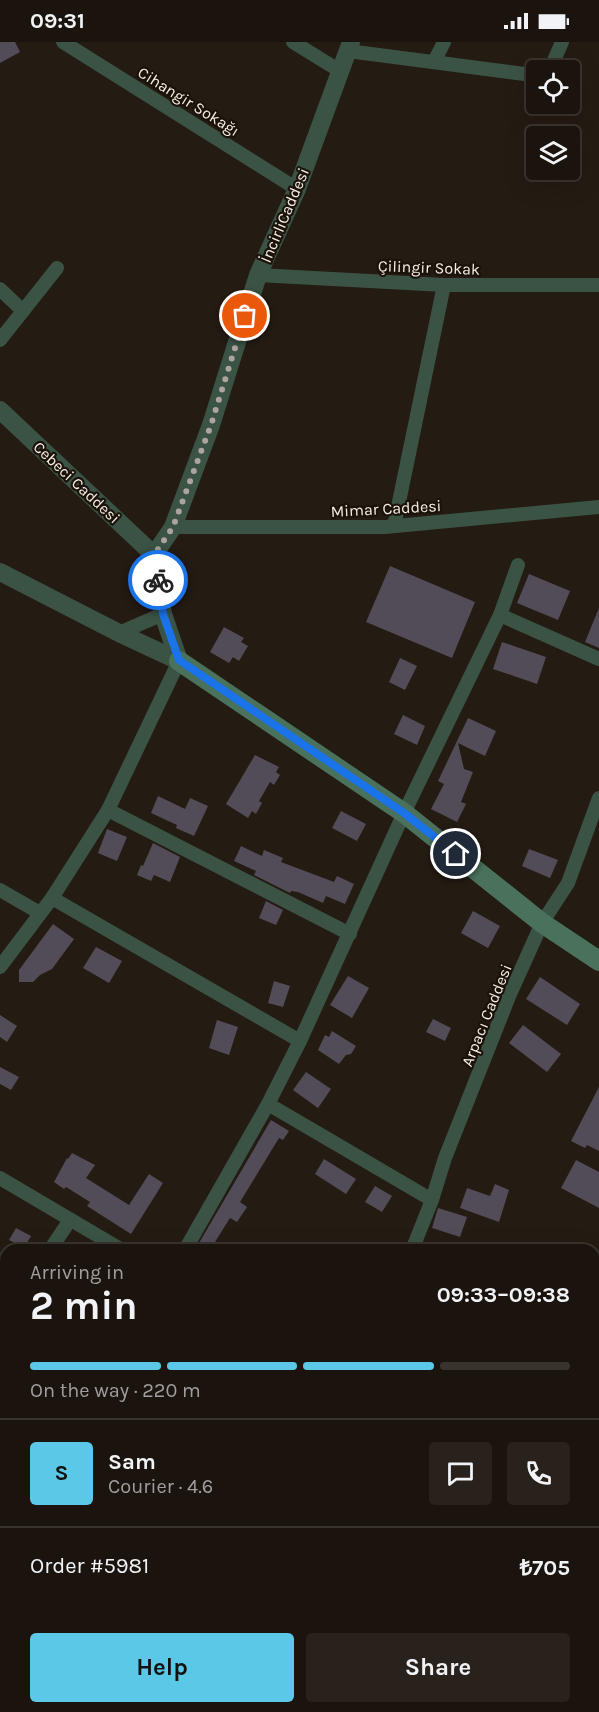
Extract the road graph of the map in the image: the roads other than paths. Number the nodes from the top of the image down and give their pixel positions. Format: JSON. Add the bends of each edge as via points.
{"nodes":[{"id":1,"x":63,"y":42,"type":"edge"},
{"id":2,"x":293,"y":42,"type":"edge"},
{"id":3,"x":444,"y":42,"type":"edge"},
{"id":4,"x":562,"y":42,"type":"edge"},
{"id":5,"x":349,"y":46,"type":"edge"},
{"id":6,"x":554,"y":60,"type":"edge"},
{"id":7,"x":434,"y":62,"type":"junction"},
{"id":8,"x":340,"y":71,"type":"junction"},
{"id":9,"x":526,"y":74,"type":"edge"},
{"id":10,"x":297,"y":189,"type":"junction"},
{"id":11,"x":57,"y":268,"type":"dead end"},
{"id":12,"x":258,"y":275,"type":"junction"},
{"id":13,"x":444,"y":285,"type":"junction"},
{"id":14,"x":599,"y":285,"type":"edge"},
{"id":15,"x":0,"y":289,"type":"edge"},
{"id":16,"x":23,"y":311,"type":"junction"},
{"id":17,"x":0,"y":340,"type":"edge"},
{"id":18,"x":0,"y":410,"type":"edge"},
{"id":19,"x":599,"y":507,"type":"edge"},
{"id":20,"x":394,"y":526,"type":"junction"},
{"id":21,"x":173,"y":527,"type":"junction"},
{"id":22,"x":154,"y":555,"type":"junction"},
{"id":23,"x":518,"y":565,"type":"dead end"},
{"id":24,"x":0,"y":572,"type":"edge"},
{"id":25,"x":163,"y":614,"type":"junction"},
{"id":26,"x":500,"y":615,"type":"junction"},
{"id":27,"x":119,"y":633,"type":"junction"},
{"id":28,"x":599,"y":659,"type":"edge"},
{"id":29,"x":179,"y":660,"type":"junction"},
{"id":30,"x":599,"y":798,"type":"edge"},
{"id":31,"x":108,"y":810,"type":"junction"},
{"id":32,"x":404,"y":813,"type":"junction"},
{"id":33,"x":0,"y":890,"type":"edge"},
{"id":34,"x":52,"y":898,"type":"junction"},
{"id":35,"x":40,"y":913,"type":"junction"},
{"id":36,"x":542,"y":923,"type":"junction"},
{"id":37,"x":350,"y":933,"type":"junction"},
{"id":38,"x":599,"y":961,"type":"edge"},
{"id":39,"x":0,"y":967,"type":"edge"},
{"id":40,"x":300,"y":1041,"type":"junction"},
{"id":41,"x":268,"y":1104,"type":"junction"},
{"id":42,"x":0,"y":1178,"type":"edge"},
{"id":43,"x":432,"y":1200,"type":"junction"},
{"id":44,"x":70,"y":1220,"type":"junction"},
{"id":45,"x":54,"y":1244,"type":"edge"},
{"id":46,"x":112,"y":1244,"type":"edge"},
{"id":47,"x":188,"y":1244,"type":"edge"},
{"id":48,"x":414,"y":1244,"type":"edge"}],
"edges":[{"from":1,"to":10,"type":"street","name":"Cihangir Sokağı"},
{"from":2,"to":8,"type":"street"},
{"from":3,"to":7,"type":"street"},
{"from":4,"to":6,"type":"street"},
{"from":5,"to":7,"type":"street"},
{"from":5,"to":8,"type":"street","name":"İncirliCaddesi"},
{"from":7,"to":9,"type":"street"},
{"from":8,"to":10,"type":"street","name":"İncirliCaddesi"},
{"from":10,"to":12,"type":"street","name":"İncirliCaddesi"},
{"from":11,"to":16,"type":"street"},
{"from":12,"to":13,"type":"street","name":"Çilingir Sokak"},
{"from":12,"to":21,"type":"street","name":"İncirliCaddesi","via":[[211,425]]},
{"from":13,"to":14,"type":"street","name":"Çilingir Sokak"},
{"from":13,"to":20,"type":"street"},
{"from":15,"to":16,"type":"street"},
{"from":16,"to":17,"type":"street"},
{"from":18,"to":22,"type":"street","name":"Cebeci Caddesi"},
{"from":19,"to":20,"type":"street","name":"Mimar Caddesi"},
{"from":20,"to":21,"type":"street","name":"Mimar Caddesi"},
{"from":21,"to":22,"type":"street","name":"İncirliCaddesi"},
{"from":22,"to":25,"type":"street"},
{"from":23,"to":26,"type":"street"},
{"from":24,"to":27,"type":"street"},
{"from":25,"to":27,"type":"street"},
{"from":25,"to":29,"type":"street"},
{"from":26,"to":28,"type":"street"},
{"from":26,"to":32,"type":"street"},
{"from":27,"to":29,"type":"street"},
{"from":29,"to":31,"type":"street"},
{"from":29,"to":32,"type":"main road"},
{"from":30,"to":36,"type":"street","name":"Arpacı Caddesi","via":[[568,883]]},
{"from":31,"to":34,"type":"street"},
{"from":31,"to":37,"type":"street"},
{"from":32,"to":36,"type":"main road"},
{"from":32,"to":37,"type":"street"},
{"from":33,"to":35,"type":"street"},
{"from":34,"to":35,"type":"street"},
{"from":34,"to":40,"type":"street"},
{"from":35,"to":39,"type":"street"},
{"from":36,"to":38,"type":"main road"},
{"from":36,"to":43,"type":"street","name":"Arpacı Caddesi","via":[[510,994]]},
{"from":37,"to":40,"type":"street"},
{"from":40,"to":41,"type":"street"},
{"from":41,"to":43,"type":"street"},
{"from":41,"to":47,"type":"street"},
{"from":42,"to":44,"type":"street"},
{"from":43,"to":48,"type":"street","name":"Arpacı Caddesi"},
{"from":44,"to":45,"type":"street"},
{"from":44,"to":46,"type":"street"}]}
